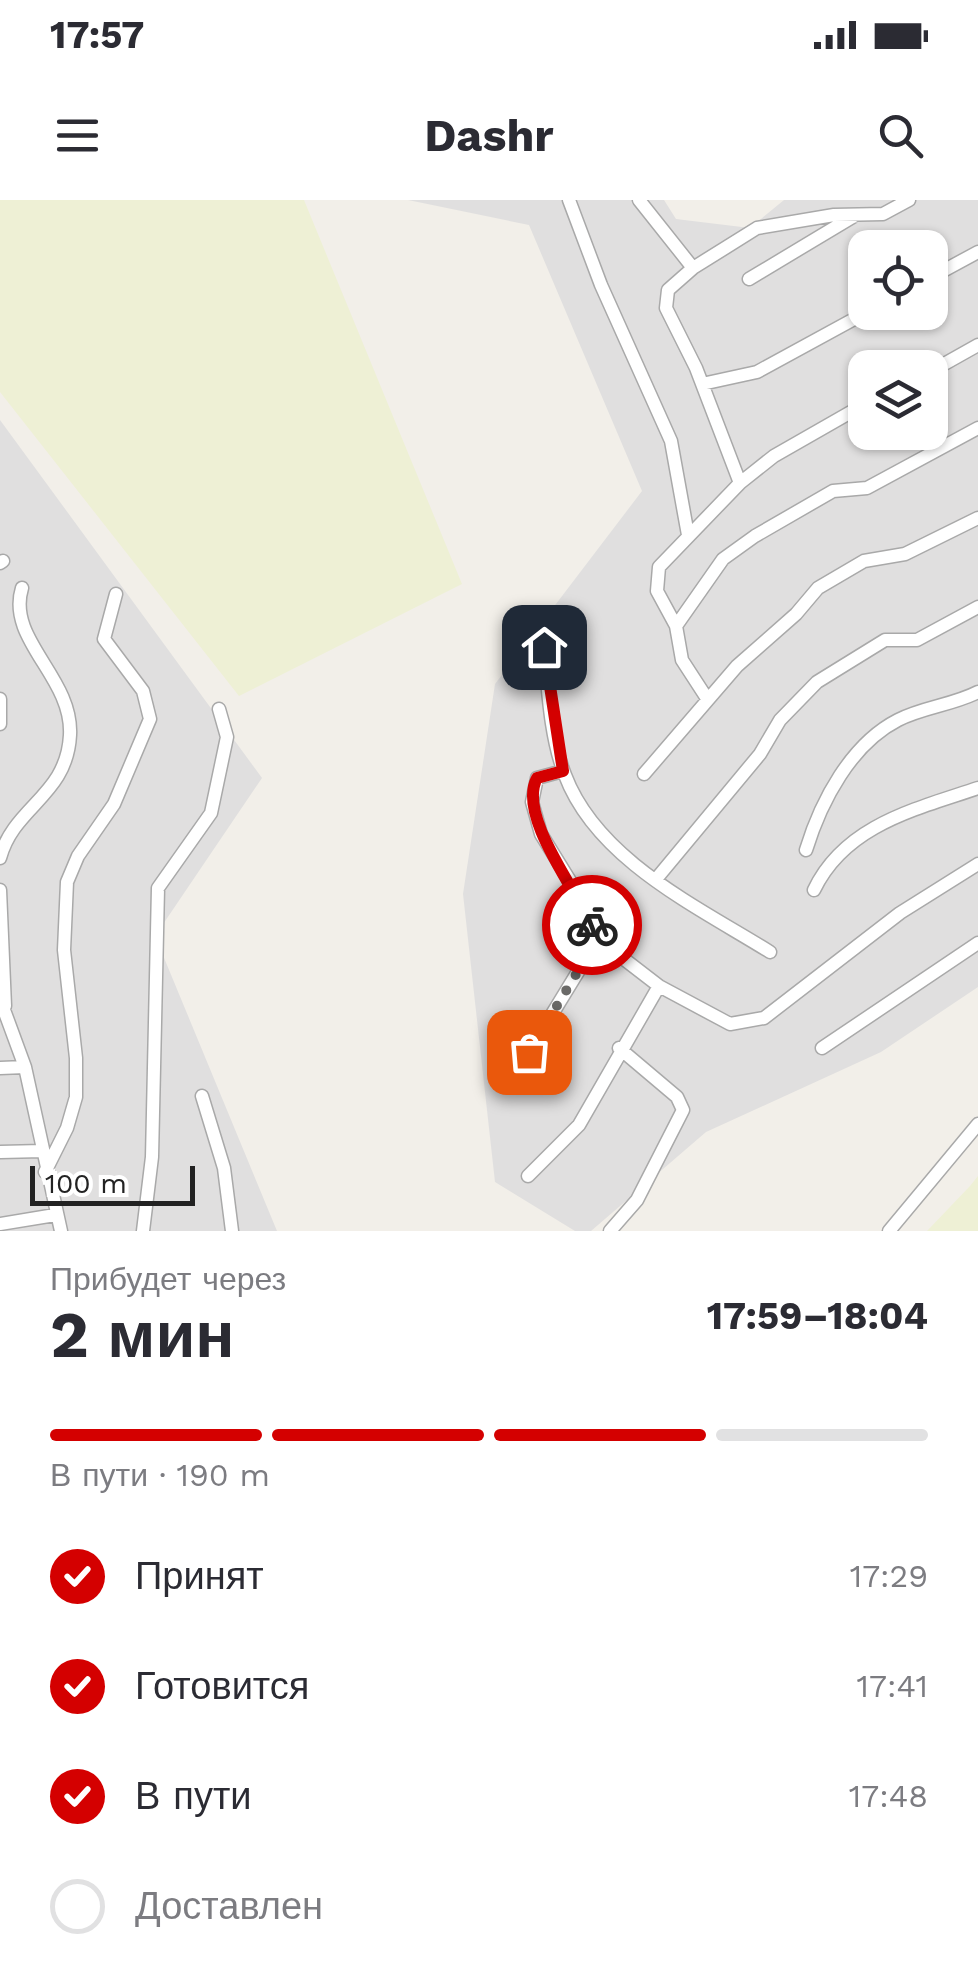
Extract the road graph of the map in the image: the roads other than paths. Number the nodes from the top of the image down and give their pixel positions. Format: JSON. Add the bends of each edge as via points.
{"nodes":[{"id":1,"x":569,"y":200,"type":"edge"},
{"id":2,"x":639,"y":200,"type":"edge"},
{"id":3,"x":910,"y":200,"type":"edge"},
{"id":4,"x":855,"y":215,"type":"junction"},
{"id":5,"x":978,"y":252,"type":"edge"},
{"id":6,"x":693,"y":268,"type":"junction"},
{"id":7,"x":948,"y":268,"type":"edge"},
{"id":8,"x":748,"y":279,"type":"dead end"},
{"id":9,"x":848,"y":322,"type":"edge"},
{"id":10,"x":978,"y":345,"type":"edge"},
{"id":11,"x":948,"y":362,"type":"edge"},
{"id":12,"x":702,"y":384,"type":"junction"},
{"id":13,"x":848,"y":414,"type":"edge"},
{"id":14,"x":978,"y":428,"type":"edge"},
{"id":15,"x":740,"y":482,"type":"junction"},
{"id":16,"x":978,"y":518,"type":"edge"},
{"id":17,"x":688,"y":535,"type":"junction"},
{"id":18,"x":22,"y":588,"type":"dead end"},
{"id":19,"x":116,"y":594,"type":"dead end"},
{"id":20,"x":978,"y":607,"type":"edge"},
{"id":21,"x":676,"y":626,"type":"junction"},
{"id":22,"x":544,"y":647,"type":"dead end"},
{"id":23,"x":978,"y":692,"type":"edge"},
{"id":24,"x":0,"y":699,"type":"edge"},
{"id":25,"x":708,"y":700,"type":"junction"},
{"id":26,"x":219,"y":710,"type":"dead end"},
{"id":27,"x":0,"y":724,"type":"edge"},
{"id":28,"x":563,"y":771,"type":"junction"},
{"id":29,"x":644,"y":774,"type":"dead end"},
{"id":30,"x":978,"y":788,"type":"edge"},
{"id":31,"x":806,"y":850,"type":"dead end"},
{"id":32,"x":0,"y":858,"type":"edge"},
{"id":33,"x":978,"y":864,"type":"edge"},
{"id":34,"x":657,"y":878,"type":"junction"},
{"id":35,"x":0,"y":890,"type":"edge"},
{"id":36,"x":814,"y":890,"type":"dead end"},
{"id":37,"x":598,"y":938,"type":"junction"},
{"id":38,"x":978,"y":942,"type":"edge"},
{"id":39,"x":770,"y":952,"type":"dead end"},
{"id":40,"x":659,"y":986,"type":"junction"},
{"id":41,"x":3,"y":1004,"type":"edge"},
{"id":42,"x":619,"y":1048,"type":"junction"},
{"id":43,"x":822,"y":1048,"type":"dead end"},
{"id":44,"x":25,"y":1067,"type":"junction"},
{"id":45,"x":0,"y":1068,"type":"edge"},
{"id":46,"x":509,"y":1076,"type":"dead end"},
{"id":47,"x":202,"y":1096,"type":"dead end"},
{"id":48,"x":978,"y":1124,"type":"edge"},
{"id":49,"x":42,"y":1151,"type":"junction"},
{"id":50,"x":0,"y":1152,"type":"edge"},
{"id":51,"x":45,"y":1172,"type":"junction"},
{"id":52,"x":528,"y":1176,"type":"dead end"},
{"id":53,"x":55,"y":1215,"type":"junction"},
{"id":54,"x":0,"y":1224,"type":"edge"},
{"id":55,"x":60,"y":1231,"type":"edge"},
{"id":56,"x":143,"y":1231,"type":"edge"},
{"id":57,"x":232,"y":1231,"type":"edge"},
{"id":58,"x":610,"y":1231,"type":"edge"},
{"id":59,"x":889,"y":1231,"type":"edge"}],
"edges":[{"from":1,"to":17,"type":"street","via":[[671,440]]},
{"from":2,"to":6,"type":"street"},
{"from":3,"to":4,"type":"street","via":[[882,214]]},
{"from":4,"to":6,"type":"street","via":[[757,228]]},
{"from":4,"to":8,"type":"street"},
{"from":5,"to":7,"type":"street"},
{"from":6,"to":12,"type":"street","via":[[665,297]]},
{"from":9,"to":12,"type":"street","via":[[757,372]]},
{"from":10,"to":11,"type":"street"},
{"from":12,"to":15,"type":"street"},
{"from":13,"to":15,"type":"street"},
{"from":14,"to":21,"type":"street","via":[[867,488],[832,491],[754,536],[723,559]]},
{"from":15,"to":17,"type":"street"},
{"from":16,"to":25,"type":"street","via":[[904,554],[864,561],[818,588]]},
{"from":17,"to":21,"type":"street","via":[[655,580]]},
{"from":18,"to":32,"type":"street","via":[[19,618],[66,695],[70,739],[61,776],[12,830]]},
{"from":19,"to":51,"type":"street","via":[[104,639],[143,691],[150,720],[114,804],[67,882],[64,950],[76,1097]]},
{"from":20,"to":34,"type":"street","via":[[917,640],[885,640],[816,682]]},
{"from":21,"to":25,"type":"street","via":[[682,660]]},
{"from":22,"to":28,"type":"street"},
{"from":23,"to":31,"type":"street","via":[[900,718],[874,735],[825,802]]},
{"from":24,"to":27,"type":"street"},
{"from":25,"to":29,"type":"street"},
{"from":26,"to":56,"type":"street","via":[[227,737],[211,813],[158,888],[152,1157]]},
{"from":28,"to":34,"type":"street","via":[[584,810],[618,850]]},
{"from":28,"to":37,"type":"street","via":[[537,778],[532,802],[541,834]]},
{"from":30,"to":36,"type":"street","via":[[878,824],[831,860]]},
{"from":33,"to":40,"type":"street","via":[[764,1018],[730,1024]]},
{"from":34,"to":39,"type":"street"},
{"from":35,"to":41,"type":"street"},
{"from":37,"to":40,"type":"street"},
{"from":37,"to":46,"type":"street"},
{"from":38,"to":43,"type":"street"},
{"from":40,"to":42,"type":"street"},
{"from":41,"to":44,"type":"street"},
{"from":42,"to":52,"type":"street","via":[[579,1124]]},
{"from":42,"to":58,"type":"street","via":[[677,1097],[683,1110],[637,1200]]},
{"from":44,"to":45,"type":"street"},
{"from":44,"to":49,"type":"street"},
{"from":47,"to":57,"type":"street","via":[[224,1168]]},
{"from":48,"to":59,"type":"street"},
{"from":49,"to":50,"type":"street"},
{"from":49,"to":51,"type":"street"},
{"from":51,"to":53,"type":"street"},
{"from":53,"to":54,"type":"street"},
{"from":53,"to":55,"type":"street"}]}
